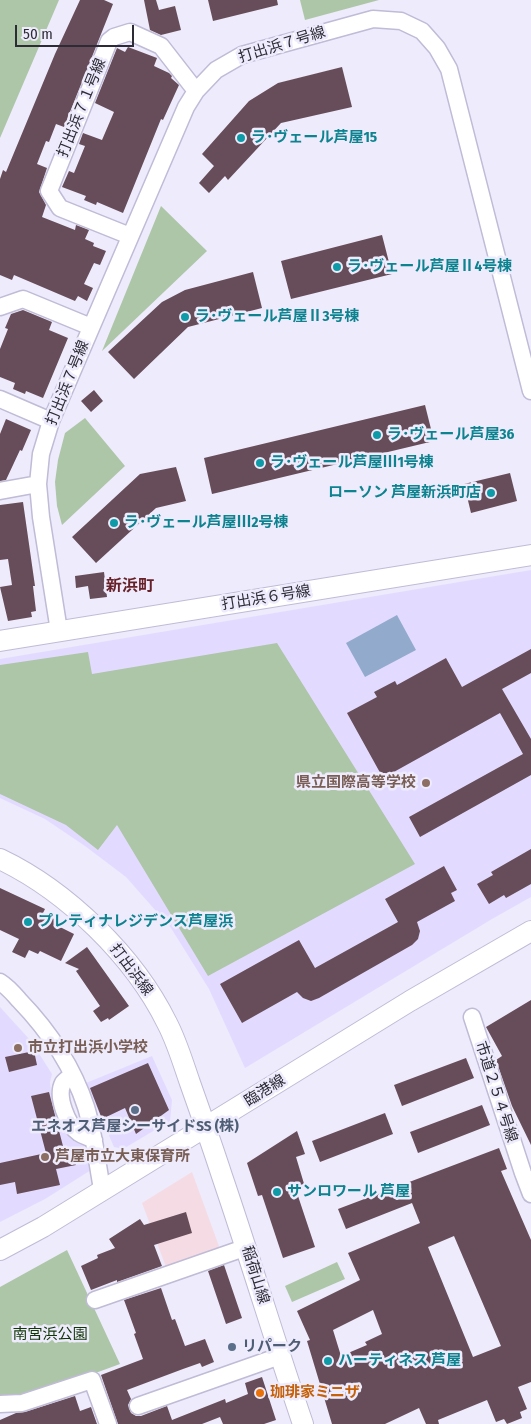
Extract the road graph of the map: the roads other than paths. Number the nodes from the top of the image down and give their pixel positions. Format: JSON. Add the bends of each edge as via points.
{"nodes":[{"id":1,"x":196,"y":91,"type":"junction"},
{"id":2,"x":130,"y":236,"type":"junction"},
{"id":3,"x":0,"y":307,"type":"edge"},
{"id":4,"x":91,"y":328,"type":"junction"},
{"id":5,"x":531,"y":391,"type":"edge"},
{"id":6,"x":0,"y":399,"type":"edge"},
{"id":7,"x":51,"y":421,"type":"junction"},
{"id":8,"x":38,"y":484,"type":"junction"},
{"id":9,"x":0,"y":491,"type":"edge"},
{"id":10,"x":531,"y":555,"type":"edge"},
{"id":11,"x":59,"y":631,"type":"junction"},
{"id":12,"x":0,"y":641,"type":"edge"},
{"id":13,"x":0,"y":859,"type":"edge"},
{"id":14,"x":531,"y":932,"type":"edge"},
{"id":15,"x":0,"y":982,"type":"edge"},
{"id":16,"x":472,"y":1017,"type":"dead end"},
{"id":17,"x":206,"y":1126,"type":"junction"},
{"id":18,"x":527,"y":1172,"type":"edge"},
{"id":19,"x":102,"y":1189,"type":"junction"},
{"id":20,"x":531,"y":1194,"type":"edge"},
{"id":21,"x":246,"y":1248,"type":"junction"},
{"id":22,"x":0,"y":1250,"type":"edge"},
{"id":23,"x":95,"y":1300,"type":"dead end"},
{"id":24,"x":280,"y":1356,"type":"junction"},
{"id":25,"x":0,"y":1404,"type":"edge"},
{"id":26,"x":138,"y":1406,"type":"dead end"},
{"id":27,"x":108,"y":1424,"type":"edge"},
{"id":28,"x":303,"y":1424,"type":"edge"}],
"edges":[{"from":1,"to":2,"type":"street","name":"打出浜７号線"},
{"from":1,"to":2,"type":"street","name":"打出浜７１号線","via":[[161,46],[130,32],[109,42],[48,191],[60,208]]},
{"from":1,"to":5,"type":"street","name":"打出浜７号線","via":[[216,70],[242,55],[373,20],[401,21],[422,31],[449,69]]},
{"from":2,"to":4,"type":"street","name":"打出浜７号線"},
{"from":3,"to":4,"type":"street","via":[[23,299]]},
{"from":4,"to":7,"type":"street","name":"打出浜７号線"},
{"from":6,"to":7,"type":"street"},
{"from":7,"to":8,"type":"street","name":"打出浜７号線","via":[[41,454]]},
{"from":8,"to":9,"type":"street"},
{"from":8,"to":11,"type":"street","name":"打出浜７号線","via":[[40,517]]},
{"from":10,"to":11,"type":"street","name":"打出浜６号線"},
{"from":11,"to":12,"type":"street","name":"打出浜６号線"},
{"from":13,"to":17,"type":"street","name":"打出浜線","via":[[66,901],[108,940],[130,966],[167,1023]]},
{"from":14,"to":17,"type":"street","name":"臨港線","via":[[410,1001]]},
{"from":15,"to":19,"type":"street","via":[[34,1015],[60,1050],[86,1106]]},
{"from":16,"to":18,"type":"street","name":"市道２５４号線"},
{"from":17,"to":19,"type":"street","name":"臨港線"},
{"from":17,"to":21,"type":"street","name":"稲荷山線"},
{"from":18,"to":20,"type":"street","name":"市道２５４号線"},
{"from":19,"to":22,"type":"street","name":"臨港線"},
{"from":21,"to":23,"type":"street"},
{"from":21,"to":24,"type":"street","name":"稲荷山線"},
{"from":24,"to":26,"type":"street"},
{"from":24,"to":28,"type":"street","name":"稲荷山線"},
{"from":25,"to":27,"type":"street","via":[[22,1402],[92,1380]]}]}
